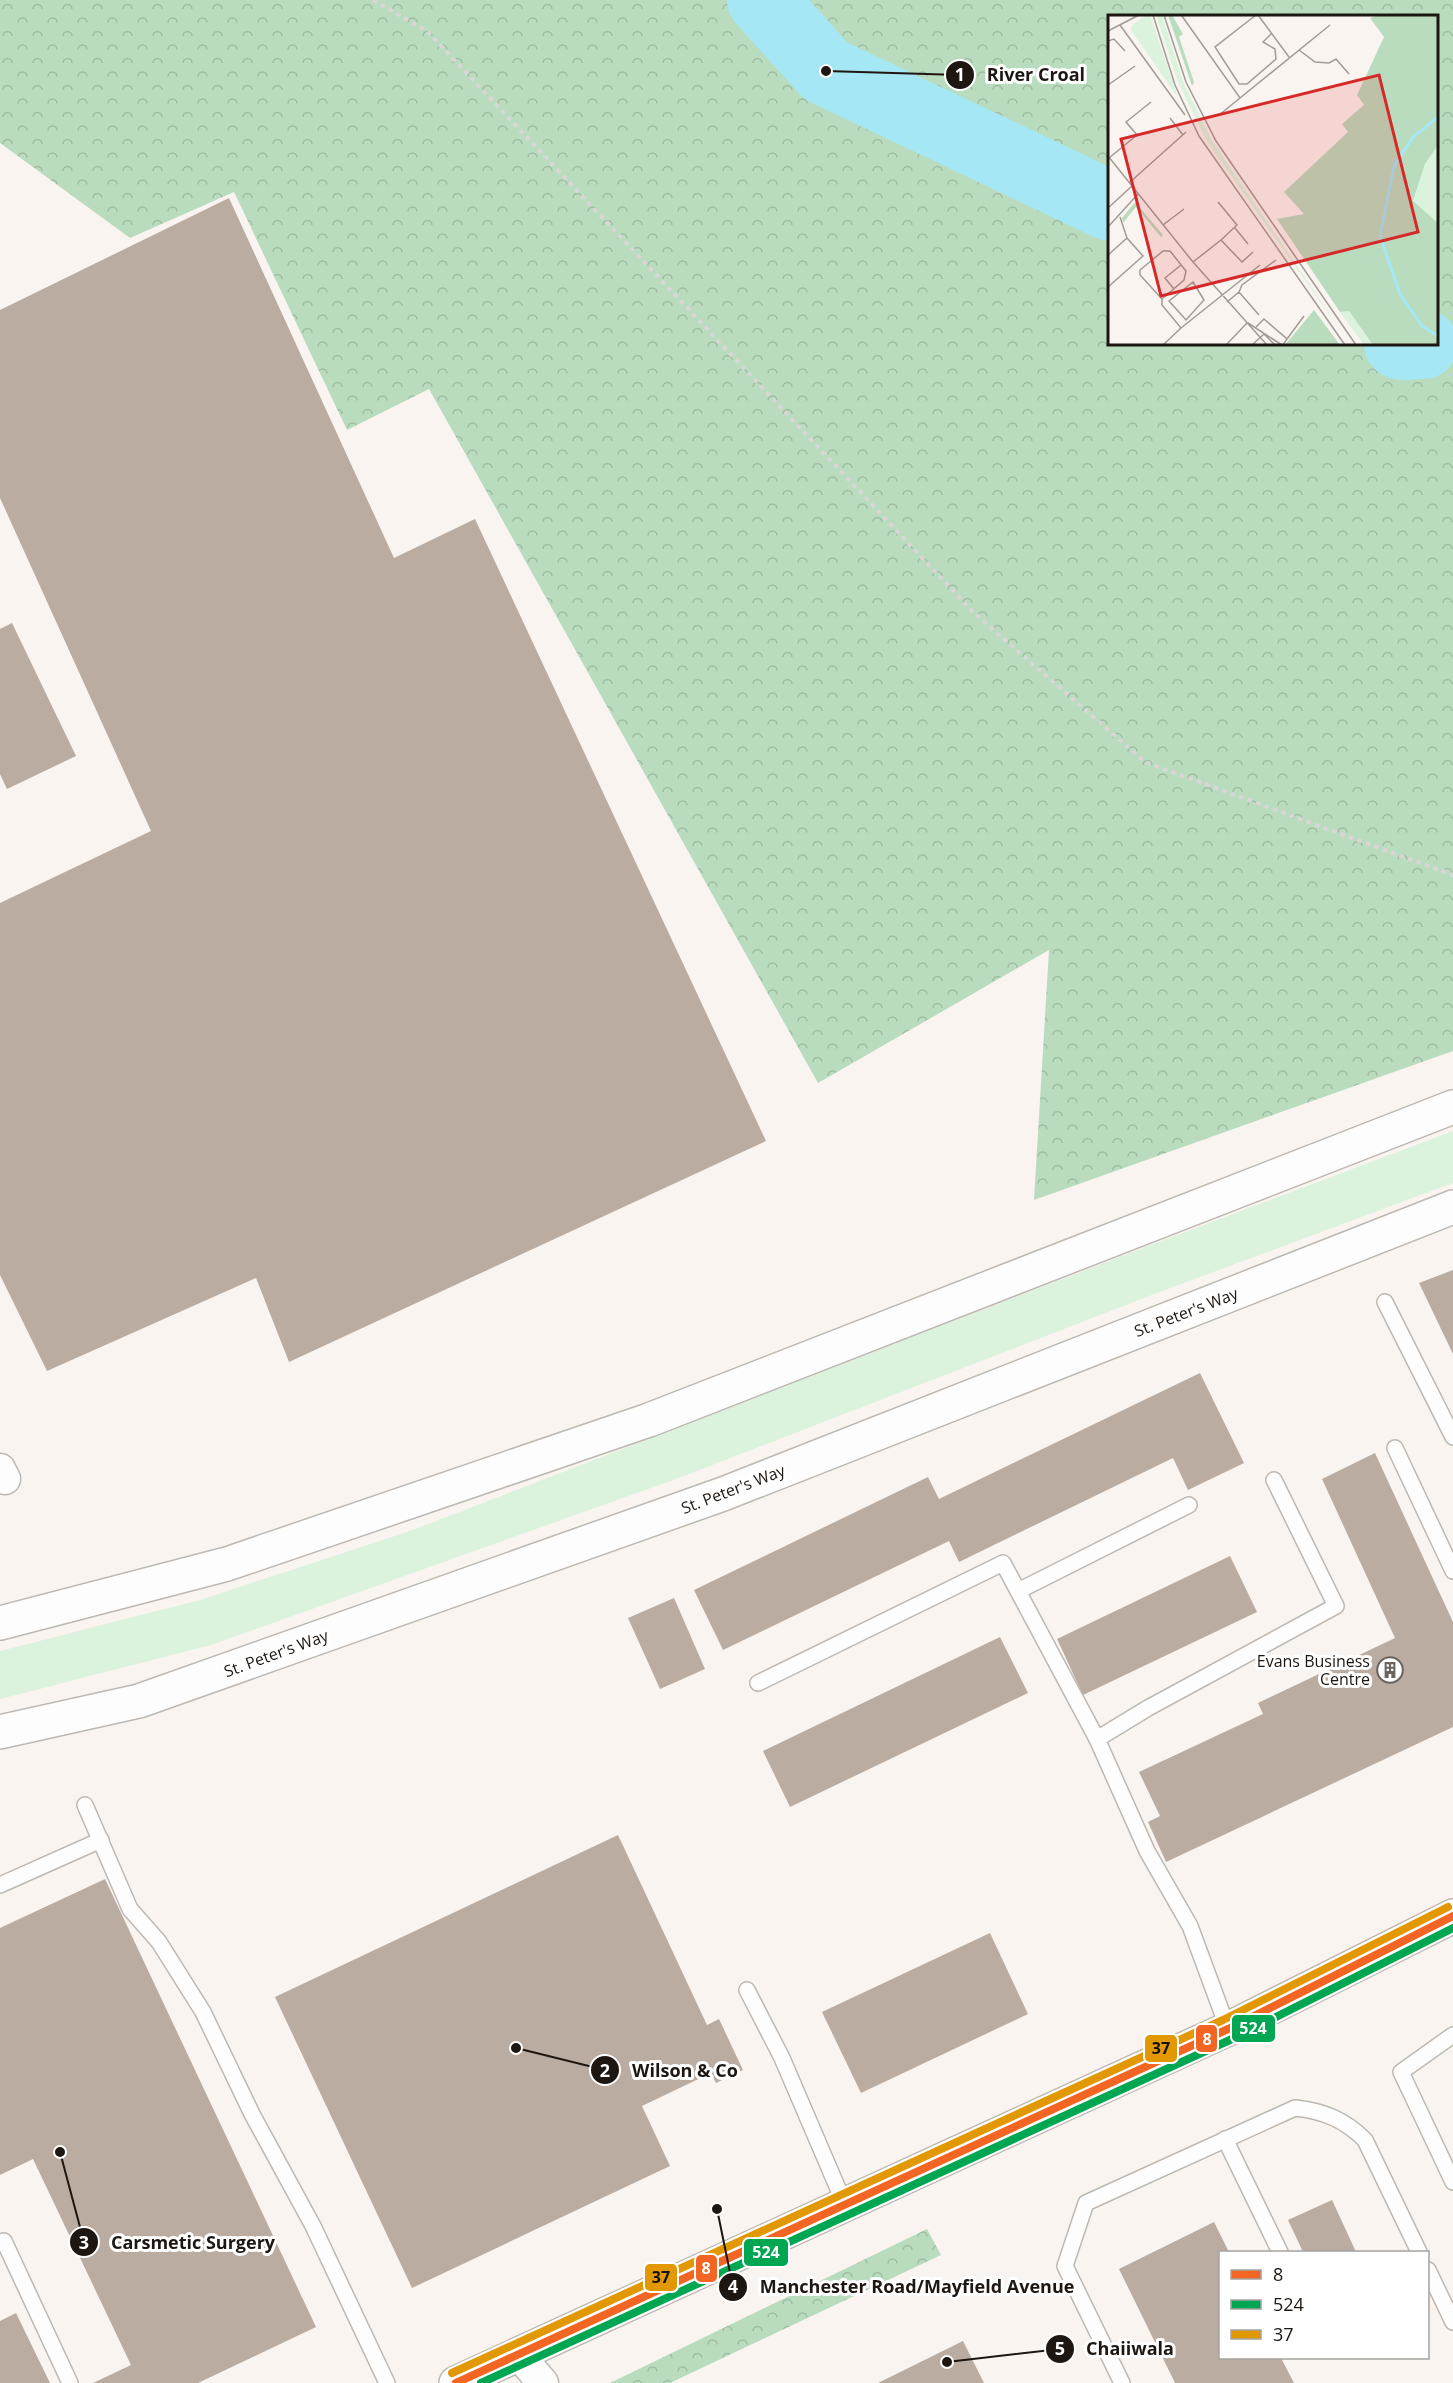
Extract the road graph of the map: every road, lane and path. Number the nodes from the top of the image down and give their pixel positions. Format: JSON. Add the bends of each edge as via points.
{"nodes":[{"id":1,"x":373,"y":0,"type":"edge"},
{"id":2,"x":1453,"y":875,"type":"edge"},
{"id":3,"x":1453,"y":1107,"type":"edge"},
{"id":4,"x":1453,"y":1207,"type":"edge"},
{"id":5,"x":1385,"y":1302,"type":"dead end"},
{"id":6,"x":1453,"y":1437,"type":"edge"},
{"id":7,"x":1395,"y":1448,"type":"dead end"},
{"id":8,"x":1274,"y":1480,"type":"dead end"},
{"id":9,"x":1189,"y":1505,"type":"dead end"},
{"id":10,"x":1453,"y":1571,"type":"edge"},
{"id":11,"x":1018,"y":1591,"type":"junction"},
{"id":12,"x":0,"y":1623,"type":"edge"},
{"id":13,"x":759,"y":1683,"type":"dead end"},
{"id":14,"x":139,"y":1701,"type":"junction"},
{"id":15,"x":0,"y":1732,"type":"edge"},
{"id":16,"x":1097,"y":1739,"type":"junction"},
{"id":17,"x":0,"y":1752,"type":"edge"},
{"id":18,"x":85,"y":1805,"type":"dead end"},
{"id":19,"x":101,"y":1840,"type":"junction"},
{"id":20,"x":0,"y":1885,"type":"edge"},
{"id":21,"x":1453,"y":1917,"type":"edge"},
{"id":22,"x":747,"y":1990,"type":"dead end"},
{"id":23,"x":1228,"y":2029,"type":"junction"},
{"id":24,"x":1453,"y":2036,"type":"edge"},
{"id":25,"x":1225,"y":2139,"type":"junction"},
{"id":26,"x":1453,"y":2182,"type":"edge"},
{"id":27,"x":845,"y":2205,"type":"junction"},
{"id":28,"x":0,"y":2242,"type":"edge"},
{"id":29,"x":1279,"y":2251,"type":"edge"},
{"id":30,"x":1415,"y":2251,"type":"edge"},
{"id":31,"x":1429,"y":2272,"type":"edge"},
{"id":32,"x":1453,"y":2322,"type":"edge"},
{"id":33,"x":519,"y":2355,"type":"junction"},
{"id":34,"x":70,"y":2383,"type":"edge"},
{"id":35,"x":387,"y":2383,"type":"edge"},
{"id":36,"x":456,"y":2383,"type":"edge"},
{"id":37,"x":543,"y":2383,"type":"edge"},
{"id":38,"x":1122,"y":2383,"type":"edge"}],
"edges":[{"from":1,"to":2,"type":"path","via":[[427,31],[973,612],[1145,762]]},
{"from":3,"to":12,"type":"main road","via":[[649,1420],[227,1564]]},
{"from":4,"to":14,"type":"main road","name":"St. Peter's Way","via":[[723,1494]]},
{"from":5,"to":6,"type":"lane"},
{"from":7,"to":10,"type":"lane"},
{"from":8,"to":16,"type":"lane","via":[[1336,1606]]},
{"from":9,"to":11,"type":"lane"},
{"from":11,"to":13,"type":"lane","via":[[1003,1563]]},
{"from":11,"to":16,"type":"lane"},
{"from":14,"to":15,"type":"main road","name":"St. Peter's Way"},
{"from":14,"to":17,"type":"main road"},
{"from":16,"to":23,"type":"lane","via":[[1147,1851],[1190,1926]]},
{"from":18,"to":19,"type":"lane"},
{"from":19,"to":20,"type":"lane"},
{"from":19,"to":35,"type":"lane","via":[[130,1909],[159,1942],[203,2012],[252,2114],[313,2226]]},
{"from":21,"to":23,"type":"main road"},
{"from":22,"to":27,"type":"lane","via":[[782,2058]]},
{"from":23,"to":27,"type":"main road"},
{"from":24,"to":26,"type":"lane","via":[[1401,2072]]},
{"from":25,"to":29,"type":"lane"},
{"from":25,"to":30,"type":"lane","via":[[1295,2108],[1316,2110],[1351,2126],[1365,2140]]},
{"from":25,"to":38,"type":"lane","via":[[1086,2203],[1065,2266]]},
{"from":27,"to":33,"type":"main road"},
{"from":28,"to":34,"type":"lane","via":[[4,2241]]},
{"from":31,"to":32,"type":"lane"},
{"from":33,"to":36,"type":"main road"},
{"from":33,"to":37,"type":"street"}]}
